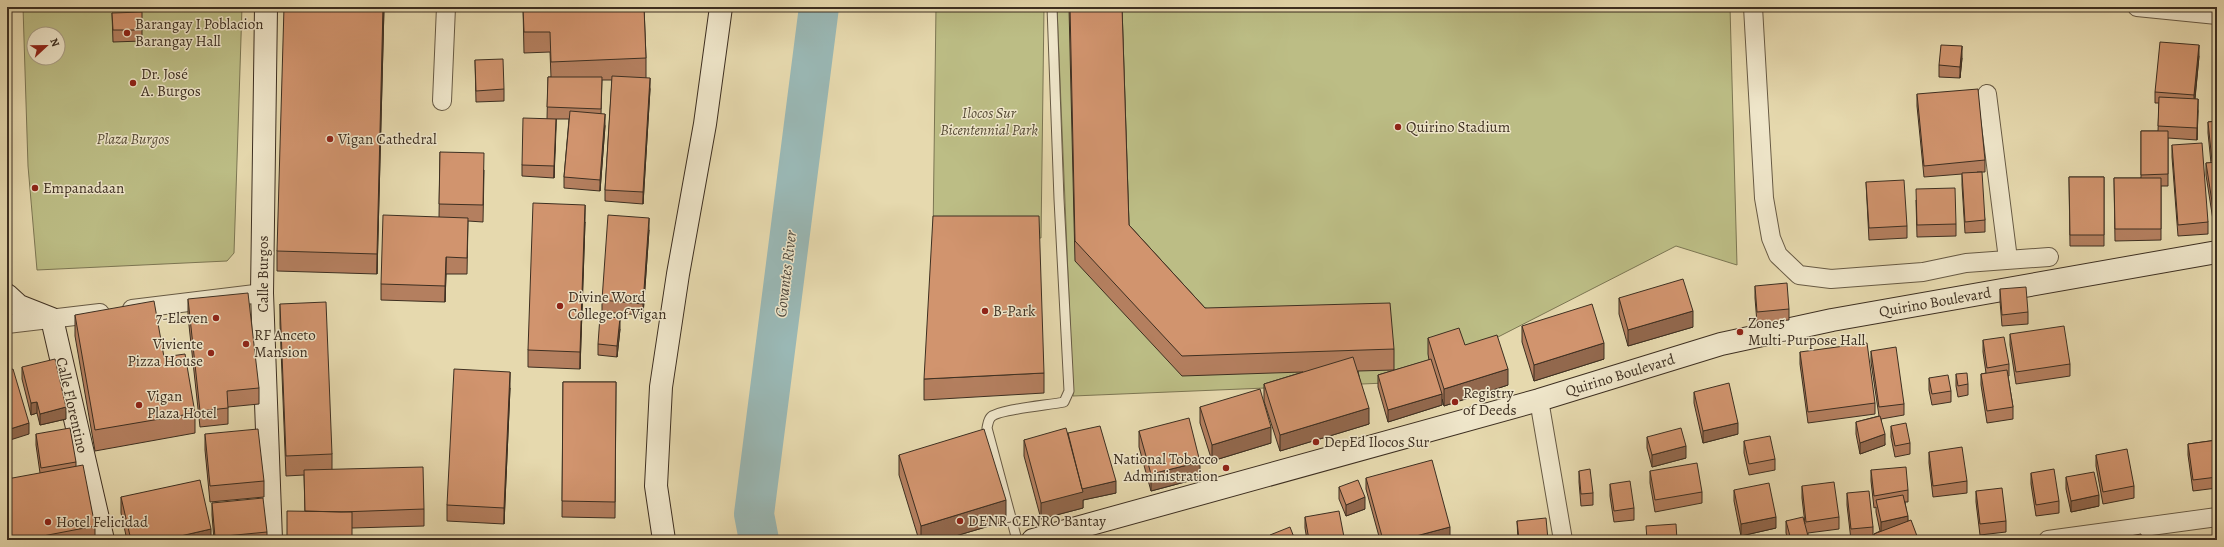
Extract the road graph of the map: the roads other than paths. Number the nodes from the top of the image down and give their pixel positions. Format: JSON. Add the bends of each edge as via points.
{"nodes":[{"id":1,"x":266,"y":7,"type":"edge"},
{"id":2,"x":446,"y":7,"type":"edge"},
{"id":3,"x":721,"y":7,"type":"edge"},
{"id":4,"x":1052,"y":7,"type":"edge"},
{"id":5,"x":1753,"y":7,"type":"edge"},
{"id":6,"x":2137,"y":7,"type":"edge"},
{"id":7,"x":2217,"y":15,"type":"edge"},
{"id":8,"x":1987,"y":94,"type":"dead end"},
{"id":9,"x":442,"y":102,"type":"dead end"},
{"id":10,"x":2217,"y":252,"type":"edge"},
{"id":11,"x":2049,"y":257,"type":"dead end"},
{"id":12,"x":2008,"y":260,"type":"junction"},
{"id":13,"x":262,"y":293,"type":"junction"},
{"id":14,"x":7,"y":295,"type":"edge"},
{"id":15,"x":52,"y":320,"type":"junction"},
{"id":16,"x":7,"y":324,"type":"edge"},
{"id":17,"x":1539,"y":400,"type":"junction"},
{"id":18,"x":2217,"y":516,"type":"edge"},
{"id":19,"x":103,"y":540,"type":"edge"},
{"id":20,"x":271,"y":540,"type":"edge"},
{"id":21,"x":664,"y":540,"type":"edge"},
{"id":22,"x":1017,"y":540,"type":"edge"},
{"id":23,"x":1032,"y":540,"type":"edge"},
{"id":24,"x":1563,"y":540,"type":"edge"},
{"id":25,"x":2048,"y":540,"type":"edge"}],
"edges":[{"from":1,"to":13,"type":"street","name":"Calle Burgos"},
{"from":2,"to":9,"type":"street"},
{"from":3,"to":21,"type":"street","via":[[705,124],[661,387],[656,486]]},
{"from":4,"to":22,"type":"lane","via":[[1069,391],[1064,402],[1002,412],[991,417],[988,423],[987,428]]},
{"from":5,"to":12,"type":"street","via":[[1764,198],[1771,238],[1778,255],[1799,275],[1831,279],[1922,272],[1966,263]]},
{"from":6,"to":7,"type":"street"},
{"from":8,"to":12,"type":"street"},
{"from":10,"to":17,"type":"street","name":"Quirino Boulevard","via":[[1832,320],[1721,344]]},
{"from":11,"to":12,"type":"street"},
{"from":13,"to":15,"type":"street"},
{"from":13,"to":20,"type":"street","name":"Calle Burgos"},
{"from":14,"to":15,"type":"street","via":[[19,306]]},
{"from":15,"to":16,"type":"street"},
{"from":15,"to":19,"type":"street","name":"Calle Florentino","via":[[86,481]]},
{"from":17,"to":23,"type":"street","name":"Quirino Boulevard"},
{"from":17,"to":24,"type":"street"},
{"from":18,"to":25,"type":"street"}]}
